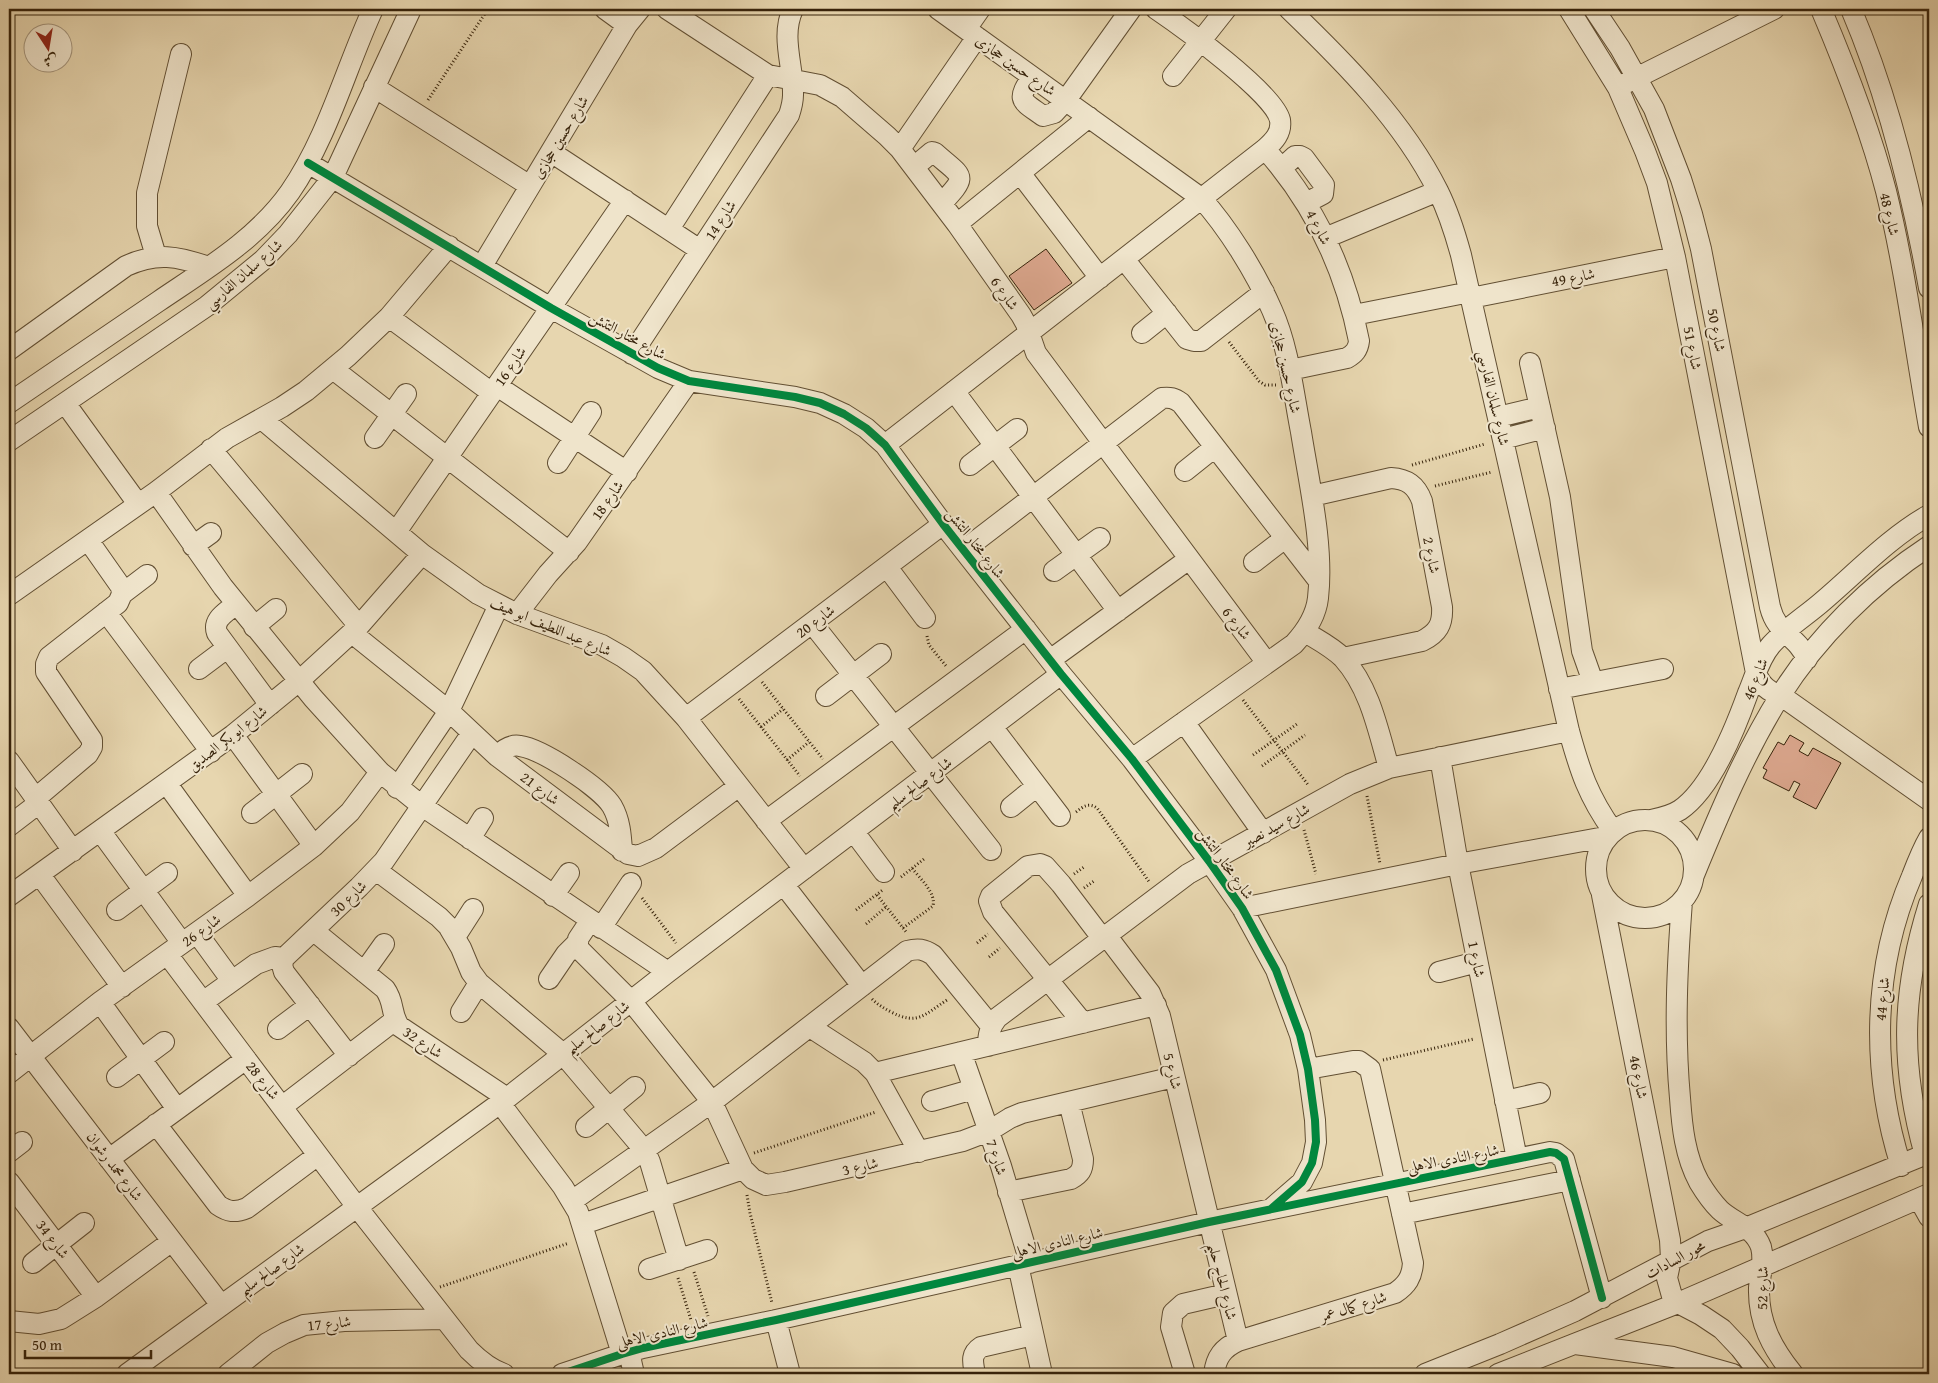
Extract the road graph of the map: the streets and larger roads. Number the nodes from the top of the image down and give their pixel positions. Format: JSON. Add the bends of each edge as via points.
{"nodes":[{"id":1,"x":373,"y":9,"type":"edge"},
{"id":2,"x":411,"y":9,"type":"edge"},
{"id":3,"x":605,"y":9,"type":"edge"},
{"id":4,"x":640,"y":9,"type":"edge"},
{"id":5,"x":667,"y":9,"type":"edge"},
{"id":6,"x":793,"y":9,"type":"edge"},
{"id":7,"x":938,"y":9,"type":"edge"},
{"id":8,"x":980,"y":9,"type":"edge"},
{"id":9,"x":1131,"y":9,"type":"edge"},
{"id":10,"x":1156,"y":9,"type":"edge"},
{"id":11,"x":1226,"y":9,"type":"edge"},
{"id":12,"x":1289,"y":9,"type":"edge"},
{"id":13,"x":1569,"y":9,"type":"edge"},
{"id":14,"x":1594,"y":9,"type":"edge"},
{"id":15,"x":1774,"y":9,"type":"edge"},
{"id":16,"x":1821,"y":9,"type":"edge"},
{"id":17,"x":1851,"y":9,"type":"edge"},
{"id":18,"x":627,"y":25,"type":"junction"},
{"id":19,"x":971,"y":33,"type":"junction"},
{"id":20,"x":1200,"y":40,"type":"junction"},
{"id":21,"x":181,"y":54,"type":"dead end"},
{"id":22,"x":768,"y":75,"type":"junction"},
{"id":23,"x":1172,"y":76,"type":"dead end"},
{"id":24,"x":1638,"y":78,"type":"junction"},
{"id":25,"x":792,"y":80,"type":"junction"},
{"id":26,"x":374,"y":87,"type":"junction"},
{"id":27,"x":1618,"y":88,"type":"junction"},
{"id":28,"x":1066,"y":100,"type":"junction"},
{"id":29,"x":1089,"y":117,"type":"junction"},
{"id":30,"x":1890,"y":118,"type":"junction"},
{"id":31,"x":1866,"y":128,"type":"junction"},
{"id":32,"x":900,"y":149,"type":"junction"},
{"id":33,"x":1265,"y":149,"type":"junction"},
{"id":34,"x":551,"y":152,"type":"junction"},
{"id":35,"x":308,"y":163,"type":"junction"},
{"id":36,"x":914,"y":167,"type":"junction"},
{"id":37,"x":1020,"y":173,"type":"junction"},
{"id":38,"x":333,"y":177,"type":"junction"},
{"id":39,"x":530,"y":186,"type":"junction"},
{"id":40,"x":1438,"y":191,"type":"junction"},
{"id":41,"x":1201,"y":198,"type":"junction"},
{"id":42,"x":625,"y":200,"type":"junction"},
{"id":43,"x":942,"y":203,"type":"junction"},
{"id":44,"x":957,"y":224,"type":"junction"},
{"id":45,"x":669,"y":229,"type":"junction"},
{"id":46,"x":1325,"y":238,"type":"junction"},
{"id":47,"x":449,"y":246,"type":"junction"},
{"id":48,"x":700,"y":250,"type":"junction"},
{"id":49,"x":156,"y":256,"type":"junction"},
{"id":50,"x":1675,"y":257,"type":"junction"},
{"id":51,"x":1124,"y":259,"type":"junction"},
{"id":52,"x":482,"y":266,"type":"junction"},
{"id":53,"x":208,"y":267,"type":"junction"},
{"id":54,"x":1100,"y":278,"type":"junction"},
{"id":55,"x":1929,"y":288,"type":"edge"},
{"id":56,"x":1264,"y":292,"type":"junction"},
{"id":57,"x":1470,"y":295,"type":"junction"},
{"id":58,"x":551,"y":308,"type":"junction"},
{"id":59,"x":1167,"y":313,"type":"junction"},
{"id":60,"x":1354,"y":315,"type":"junction"},
{"id":61,"x":389,"y":317,"type":"junction"},
{"id":62,"x":1029,"y":333,"type":"junction"},
{"id":63,"x":1142,"y":333,"type":"dead end"},
{"id":64,"x":9,"y":350,"type":"edge"},
{"id":65,"x":632,"y":354,"type":"junction"},
{"id":66,"x":1530,"y":363,"type":"dead end"},
{"id":67,"x":333,"y":369,"type":"junction"},
{"id":68,"x":1291,"y":376,"type":"junction"},
{"id":69,"x":689,"y":381,"type":"junction"},
{"id":70,"x":494,"y":390,"type":"junction"},
{"id":71,"x":954,"y":391,"type":"junction"},
{"id":72,"x":406,"y":394,"type":"dead end"},
{"id":73,"x":65,"y":403,"type":"junction"},
{"id":74,"x":9,"y":404,"type":"edge"},
{"id":75,"x":1540,"y":407,"type":"junction"},
{"id":76,"x":591,"y":412,"type":"dead end"},
{"id":77,"x":391,"y":414,"type":"junction"},
{"id":78,"x":1498,"y":418,"type":"junction"},
{"id":79,"x":262,"y":419,"type":"junction"},
{"id":80,"x":1929,"y":427,"type":"edge"},
{"id":81,"x":1545,"y":428,"type":"junction"},
{"id":82,"x":1017,"y":429,"type":"dead end"},
{"id":83,"x":575,"y":437,"type":"junction"},
{"id":84,"x":375,"y":438,"type":"dead end"},
{"id":85,"x":1503,"y":439,"type":"junction"},
{"id":86,"x":9,"y":441,"type":"edge"},
{"id":87,"x":1102,"y":444,"type":"junction"},
{"id":88,"x":885,"y":445,"type":"junction"},
{"id":89,"x":995,"y":446,"type":"junction"},
{"id":90,"x":1215,"y":447,"type":"junction"},
{"id":91,"x":211,"y":449,"type":"junction"},
{"id":92,"x":447,"y":458,"type":"junction"},
{"id":93,"x":558,"y":463,"type":"dead end"},
{"id":94,"x":970,"y":465,"type":"dead end"},
{"id":95,"x":1185,"y":471,"type":"dead end"},
{"id":96,"x":627,"y":472,"type":"junction"},
{"id":97,"x":156,"y":492,"type":"junction"},
{"id":98,"x":1312,"y":496,"type":"junction"},
{"id":99,"x":1033,"y":497,"type":"junction"},
{"id":100,"x":138,"y":504,"type":"junction"},
{"id":101,"x":1927,"y":514,"type":"edge"},
{"id":102,"x":944,"y":524,"type":"junction"},
{"id":103,"x":396,"y":532,"type":"junction"},
{"id":104,"x":210,"y":533,"type":"dead end"},
{"id":105,"x":1100,"y":538,"type":"dead end"},
{"id":106,"x":1285,"y":538,"type":"junction"},
{"id":107,"x":88,"y":540,"type":"junction"},
{"id":108,"x":193,"y":546,"type":"junction"},
{"id":109,"x":1929,"y":546,"type":"edge"},
{"id":110,"x":964,"y":550,"type":"junction"},
{"id":111,"x":569,"y":552,"type":"junction"},
{"id":112,"x":422,"y":554,"type":"junction"},
{"id":113,"x":1076,"y":555,"type":"junction"},
{"id":114,"x":1189,"y":559,"type":"junction"},
{"id":115,"x":1254,"y":562,"type":"dead end"},
{"id":116,"x":887,"y":566,"type":"junction"},
{"id":117,"x":1054,"y":571,"type":"dead end"},
{"id":118,"x":147,"y":575,"type":"dead end"},
{"id":119,"x":1318,"y":580,"type":"junction"},
{"id":120,"x":122,"y":594,"type":"junction"},
{"id":121,"x":9,"y":596,"type":"edge"},
{"id":122,"x":236,"y":604,"type":"junction"},
{"id":123,"x":498,"y":605,"type":"junction"},
{"id":124,"x":276,"y":610,"type":"dead end"},
{"id":125,"x":1118,"y":610,"type":"junction"},
{"id":126,"x":106,"y":612,"type":"junction"},
{"id":127,"x":517,"y":614,"type":"junction"},
{"id":128,"x":926,"y":618,"type":"road end"},
{"id":129,"x":812,"y":623,"type":"junction"},
{"id":130,"x":254,"y":627,"type":"junction"},
{"id":131,"x":355,"y":629,"type":"junction"},
{"id":132,"x":1026,"y":629,"type":"junction"},
{"id":133,"x":1304,"y":632,"type":"junction"},
{"id":134,"x":1783,"y":632,"type":"junction"},
{"id":135,"x":1580,"y":634,"type":"junction"},
{"id":136,"x":1548,"y":641,"type":"junction"},
{"id":137,"x":227,"y":648,"type":"junction"},
{"id":138,"x":881,"y":654,"type":"dead end"},
{"id":139,"x":1343,"y":658,"type":"junction"},
{"id":140,"x":1806,"y":659,"type":"junction"},
{"id":141,"x":1267,"y":663,"type":"junction"},
{"id":142,"x":1056,"y":667,"type":"junction"},
{"id":143,"x":1663,"y":668,"type":"dead end"},
{"id":144,"x":199,"y":669,"type":"dead end"},
{"id":145,"x":1756,"y":673,"type":"junction"},
{"id":146,"x":853,"y":675,"type":"junction"},
{"id":147,"x":299,"y":681,"type":"junction"},
{"id":148,"x":1593,"y":682,"type":"junction"},
{"id":149,"x":1559,"y":689,"type":"junction"},
{"id":150,"x":1780,"y":695,"type":"junction"},
{"id":151,"x":826,"y":696,"type":"dead end"},
{"id":152,"x":270,"y":705,"type":"junction"},
{"id":153,"x":449,"y":711,"type":"junction"},
{"id":154,"x":686,"y":718,"type":"junction"},
{"id":155,"x":1184,"y":722,"type":"junction"},
{"id":156,"x":894,"y":727,"type":"junction"},
{"id":157,"x":993,"y":728,"type":"junction"},
{"id":158,"x":1569,"y":731,"type":"junction"},
{"id":159,"x":472,"y":733,"type":"junction"},
{"id":160,"x":233,"y":736,"type":"junction"},
{"id":161,"x":211,"y":752,"type":"junction"},
{"id":162,"x":497,"y":756,"type":"junction"},
{"id":163,"x":1440,"y":757,"type":"junction"},
{"id":164,"x":1132,"y":759,"type":"junction"},
{"id":165,"x":9,"y":761,"type":"edge"},
{"id":166,"x":1389,"y":768,"type":"junction"},
{"id":167,"x":380,"y":772,"type":"junction"},
{"id":168,"x":302,"y":774,"type":"dead end"},
{"id":169,"x":931,"y":774,"type":"junction"},
{"id":170,"x":167,"y":784,"type":"junction"},
{"id":171,"x":739,"y":786,"type":"junction"},
{"id":172,"x":1037,"y":786,"type":"junction"},
{"id":173,"x":397,"y":788,"type":"junction"},
{"id":174,"x":276,"y":794,"type":"junction"},
{"id":175,"x":1929,"y":800,"type":"edge"},
{"id":176,"x":38,"y":801,"type":"junction"},
{"id":177,"x":422,"y":806,"type":"junction"},
{"id":178,"x":1011,"y":807,"type":"dead end"},
{"id":179,"x":252,"y":813,"type":"dead end"},
{"id":180,"x":1060,"y":816,"type":"road end"},
{"id":181,"x":483,"y":818,"type":"dead end"},
{"id":182,"x":1651,"y":820,"type":"junction"},
{"id":183,"x":766,"y":821,"type":"junction"},
{"id":184,"x":9,"y":826,"type":"edge"},
{"id":185,"x":101,"y":832,"type":"junction"},
{"id":186,"x":854,"y":832,"type":"junction"},
{"id":187,"x":1263,"y":833,"type":"junction"},
{"id":188,"x":1609,"y":834,"type":"junction"},
{"id":189,"x":1929,"y":838,"type":"edge"},
{"id":190,"x":470,"y":839,"type":"junction"},
{"id":191,"x":314,"y":846,"type":"junction"},
{"id":192,"x":622,"y":850,"type":"junction"},
{"id":193,"x":991,"y":850,"type":"dead end"},
{"id":194,"x":74,"y":851,"type":"junction"},
{"id":195,"x":1209,"y":861,"type":"junction"},
{"id":196,"x":1458,"y":864,"type":"junction"},
{"id":197,"x":804,"y":869,"type":"junction"},
{"id":198,"x":376,"y":870,"type":"junction"},
{"id":199,"x":884,"y":872,"type":"dead end"},
{"id":200,"x":167,"y":873,"type":"dead end"},
{"id":201,"x":569,"y":873,"type":"dead end"},
{"id":202,"x":40,"y":875,"type":"junction"},
{"id":203,"x":1694,"y":875,"type":"junction"},
{"id":204,"x":631,"y":883,"type":"road end"},
{"id":205,"x":784,"y":885,"type":"junction"},
{"id":206,"x":143,"y":891,"type":"junction"},
{"id":207,"x":1602,"y":895,"type":"junction"},
{"id":208,"x":9,"y":896,"type":"edge"},
{"id":209,"x":248,"y":896,"type":"junction"},
{"id":210,"x":553,"y":896,"type":"junction"},
{"id":211,"x":1682,"y":901,"type":"junction"},
{"id":212,"x":1929,"y":904,"type":"edge"},
{"id":213,"x":1242,"y":908,"type":"junction"},
{"id":214,"x":473,"y":909,"type":"dead end"},
{"id":215,"x":117,"y":910,"type":"dead end"},
{"id":216,"x":596,"y":924,"type":"junction"},
{"id":217,"x":314,"y":931,"type":"junction"},
{"id":218,"x":455,"y":936,"type":"junction"},
{"id":219,"x":1104,"y":937,"type":"junction"},
{"id":220,"x":576,"y":943,"type":"junction"},
{"id":221,"x":182,"y":944,"type":"junction"},
{"id":222,"x":384,"y":944,"type":"dead end"},
{"id":223,"x":284,"y":958,"type":"junction"},
{"id":224,"x":1478,"y":962,"type":"junction"},
{"id":225,"x":364,"y":972,"type":"junction"},
{"id":226,"x":668,"y":972,"type":"junction"},
{"id":227,"x":1439,"y":972,"type":"dead end"},
{"id":228,"x":549,"y":979,"type":"dead end"},
{"id":229,"x":1048,"y":979,"type":"junction"},
{"id":230,"x":232,"y":981,"type":"junction"},
{"id":231,"x":479,"y":983,"type":"junction"},
{"id":232,"x":862,"y":986,"type":"junction"},
{"id":233,"x":122,"y":987,"type":"junction"},
{"id":234,"x":631,"y":1001,"type":"junction"},
{"id":235,"x":100,"y":1002,"type":"junction"},
{"id":236,"x":203,"y":1002,"type":"junction"},
{"id":237,"x":310,"y":1005,"type":"junction"},
{"id":238,"x":1156,"y":1005,"type":"junction"},
{"id":239,"x":461,"y":1012,"type":"dead end"},
{"id":240,"x":395,"y":1020,"type":"junction"},
{"id":241,"x":1083,"y":1023,"type":"junction"},
{"id":242,"x":991,"y":1026,"type":"junction"},
{"id":243,"x":810,"y":1027,"type":"junction"},
{"id":244,"x":9,"y":1028,"type":"edge"},
{"id":245,"x":278,"y":1030,"type":"dead end"},
{"id":246,"x":164,"y":1042,"type":"dead end"},
{"id":247,"x":988,"y":1046,"type":"junction"},
{"id":248,"x":961,"y":1052,"type":"junction"},
{"id":249,"x":563,"y":1054,"type":"junction"},
{"id":250,"x":31,"y":1055,"type":"junction"},
{"id":251,"x":349,"y":1056,"type":"junction"},
{"id":252,"x":141,"y":1059,"type":"junction"},
{"id":253,"x":246,"y":1059,"type":"junction"},
{"id":254,"x":1308,"y":1069,"type":"junction"},
{"id":255,"x":9,"y":1073,"type":"edge"},
{"id":256,"x":875,"y":1073,"type":"junction"},
{"id":257,"x":117,"y":1077,"type":"dead end"},
{"id":258,"x":1174,"y":1077,"type":"junction"},
{"id":259,"x":635,"y":1087,"type":"dead end"},
{"id":260,"x":974,"y":1089,"type":"junction"},
{"id":261,"x":1540,"y":1094,"type":"dead end"},
{"id":262,"x":503,"y":1100,"type":"junction"},
{"id":263,"x":932,"y":1101,"type":"dead end"},
{"id":264,"x":1505,"y":1101,"type":"junction"},
{"id":265,"x":712,"y":1102,"type":"junction"},
{"id":266,"x":1069,"y":1102,"type":"junction"},
{"id":267,"x":283,"y":1106,"type":"junction"},
{"id":268,"x":610,"y":1108,"type":"junction"},
{"id":269,"x":177,"y":1109,"type":"junction"},
{"id":270,"x":156,"y":1124,"type":"junction"},
{"id":271,"x":586,"y":1127,"type":"dead end"},
{"id":272,"x":989,"y":1131,"type":"junction"},
{"id":273,"x":1924,"y":1132,"type":"edge"},
{"id":274,"x":1895,"y":1145,"type":"junction"},
{"id":275,"x":644,"y":1151,"type":"junction"},
{"id":276,"x":919,"y":1152,"type":"junction"},
{"id":277,"x":1927,"y":1154,"type":"edge"},
{"id":278,"x":318,"y":1155,"type":"junction"},
{"id":279,"x":109,"y":1159,"type":"junction"},
{"id":280,"x":1517,"y":1159,"type":"junction"},
{"id":281,"x":740,"y":1164,"type":"junction"},
{"id":282,"x":1901,"y":1166,"type":"junction"},
{"id":283,"x":1570,"y":1180,"type":"junction"},
{"id":284,"x":1396,"y":1184,"type":"junction"},
{"id":285,"x":11,"y":1188,"type":"edge"},
{"id":286,"x":1008,"y":1192,"type":"junction"},
{"id":287,"x":1924,"y":1197,"type":"edge"},
{"id":288,"x":660,"y":1198,"type":"junction"},
{"id":289,"x":572,"y":1201,"type":"junction"},
{"id":290,"x":357,"y":1207,"type":"junction"},
{"id":291,"x":1270,"y":1209,"type":"junction"},
{"id":292,"x":1402,"y":1214,"type":"junction"},
{"id":293,"x":1929,"y":1217,"type":"edge"},
{"id":294,"x":1209,"y":1222,"type":"junction"},
{"id":295,"x":84,"y":1223,"type":"dead end"},
{"id":296,"x":1748,"y":1227,"type":"junction"},
{"id":297,"x":584,"y":1231,"type":"junction"},
{"id":298,"x":172,"y":1241,"type":"junction"},
{"id":299,"x":56,"y":1244,"type":"junction"},
{"id":300,"x":1671,"y":1259,"type":"junction"},
{"id":301,"x":33,"y":1263,"type":"dead end"},
{"id":302,"x":1024,"y":1264,"type":"junction"},
{"id":303,"x":1763,"y":1266,"type":"junction"},
{"id":304,"x":649,"y":1269,"type":"dead end"},
{"id":305,"x":1226,"y":1294,"type":"junction"},
{"id":306,"x":96,"y":1296,"type":"junction"},
{"id":307,"x":1602,"y":1298,"type":"junction"},
{"id":308,"x":1678,"y":1303,"type":"junction"},
{"id":309,"x":221,"y":1305,"type":"junction"},
{"id":310,"x":10,"y":1319,"type":"edge"},
{"id":311,"x":444,"y":1319,"type":"junction"},
{"id":312,"x":776,"y":1320,"type":"junction"},
{"id":313,"x":1033,"y":1335,"type":"junction"},
{"id":314,"x":1238,"y":1341,"type":"junction"},
{"id":315,"x":1573,"y":1344,"type":"junction"},
{"id":316,"x":626,"y":1353,"type":"junction"},
{"id":317,"x":1671,"y":1366,"type":"edge"},
{"id":318,"x":127,"y":1374,"type":"edge"},
{"id":319,"x":228,"y":1374,"type":"edge"},
{"id":320,"x":504,"y":1374,"type":"edge"},
{"id":321,"x":562,"y":1374,"type":"edge"},
{"id":322,"x":634,"y":1374,"type":"edge"},
{"id":323,"x":790,"y":1374,"type":"edge"},
{"id":324,"x":976,"y":1374,"type":"edge"},
{"id":325,"x":1042,"y":1374,"type":"edge"},
{"id":326,"x":1185,"y":1374,"type":"edge"},
{"id":327,"x":1214,"y":1374,"type":"edge"},
{"id":328,"x":1425,"y":1374,"type":"edge"},
{"id":329,"x":1498,"y":1374,"type":"edge"},
{"id":330,"x":1733,"y":1374,"type":"edge"},
{"id":331,"x":1760,"y":1374,"type":"edge"},
{"id":332,"x":1792,"y":1374,"type":"edge"}],
"edges":[{"from":1,"to":35,"type":"street","name":"شارع سلمان الفارسي"},
{"from":2,"to":26,"type":"street","name":"شارع سلمان الفارسي"},
{"from":3,"to":18,"type":"street"},
{"from":4,"to":18,"type":"street","name":"شارع حسين حجازى"},
{"from":5,"to":22,"type":"street","name":"شارع 6"},
{"from":6,"to":25,"type":"street","name":"شارع 14","via":[[788,34]]},
{"from":7,"to":19,"type":"street","name":"شارع حسين حجازى"},
{"from":8,"to":19,"type":"street"},
{"from":9,"to":28,"type":"street"},
{"from":10,"to":20,"type":"street"},
{"from":11,"to":20,"type":"street"},
{"from":12,"to":40,"type":"street","name":"شارع سلمان الفارسي","via":[[1373,97],[1418,157]]},
{"from":13,"to":27,"type":"street","name":"شارع 51"},
{"from":14,"to":24,"type":"street","name":"شارع 50"},
{"from":15,"to":24,"type":"street"},
{"from":16,"to":31,"type":"street","name":"شارع 48","via":[[1844,62]]},
{"from":17,"to":30,"type":"street","name":"شارع 48"},
{"from":18,"to":34,"type":"street","name":"شارع حسين حجازى"},
{"from":19,"to":28,"type":"street","name":"شارع حسين حجازى"},
{"from":19,"to":32,"type":"street"},
{"from":20,"to":23,"type":"street"},
{"from":20,"to":33,"type":"street","via":[[1275,109],[1280,129],[1276,140]]},
{"from":21,"to":49,"type":"street","via":[[147,193],[147,226]]},
{"from":22,"to":25,"type":"street","name":"شارع 6"},
{"from":22,"to":45,"type":"street"},
{"from":24,"to":27,"type":"street"},
{"from":24,"to":134,"type":"street","name":"شارع 50","via":[[1681,178],[1702,249],[1770,607]]},
{"from":25,"to":32,"type":"street","name":"شارع 6","via":[[820,85],[842,98]]},
{"from":25,"to":48,"type":"street","name":"شارع 14","via":[[789,115]]},
{"from":26,"to":38,"type":"street","name":"شارع سلمان الفارسي"},
{"from":26,"to":39,"type":"street"},
{"from":27,"to":50,"type":"street","name":"شارع 51","via":[[1657,183]]},
{"from":28,"to":29,"type":"street","name":"شارع حسين حجازى"},
{"from":29,"to":37,"type":"street"},
{"from":29,"to":41,"type":"street","name":"شارع حسين حجازى"},
{"from":30,"to":31,"type":"street"},
{"from":30,"to":55,"type":"street","name":"شارع 48","via":[[1916,218]]},
{"from":31,"to":80,"type":"street","name":"شارع 48","via":[[1894,224]]},
{"from":32,"to":36,"type":"street","name":"شارع 6"},
{"from":33,"to":41,"type":"street"},
{"from":33,"to":46,"type":"street","name":"شارع 4","via":[[1306,203]]},
{"from":34,"to":39,"type":"street","name":"شارع حسين حجازى"},
{"from":34,"to":42,"type":"street"},
{"from":35,"to":38,"type":"street","name":"شارع مختار التتش"},
{"from":35,"to":53,"type":"street","name":"شارع سلمان الفارسي","via":[[290,192],[250,237]]},
{"from":36,"to":43,"type":"street","name":"شارع 6"},
{"from":36,"to":43,"type":"street","via":[[932,152],[957,173],[959,184]]},
{"from":37,"to":44,"type":"street"},
{"from":37,"to":54,"type":"street"},
{"from":38,"to":47,"type":"street","name":"شارع مختار التتش"},
{"from":38,"to":73,"type":"street","name":"شارع سلمان الفارسي","via":[[288,234],[236,284]]},
{"from":39,"to":52,"type":"street","name":"شارع حسين حجازى"},
{"from":40,"to":46,"type":"street"},
{"from":40,"to":57,"type":"street","name":"شارع سلمان الفارسي","via":[[1452,223]]},
{"from":41,"to":51,"type":"street"},
{"from":41,"to":56,"type":"street","name":"شارع حسين حجازى","via":[[1222,224]]},
{"from":42,"to":45,"type":"street"},
{"from":42,"to":58,"type":"street","name":"شارع 16"},
{"from":43,"to":44,"type":"street","name":"شارع 6"},
{"from":44,"to":62,"type":"street","name":"شارع 6","via":[[1021,315]]},
{"from":45,"to":48,"type":"street"},
{"from":46,"to":60,"type":"street","name":"شارع 4"},
{"from":47,"to":52,"type":"street","name":"شارع مختار التتش"},
{"from":47,"to":61,"type":"street"},
{"from":48,"to":65,"type":"street","name":"شارع 14"},
{"from":49,"to":53,"type":"street","via":[[173,256]]},
{"from":49,"to":64,"type":"street","via":[[126,266]]},
{"from":50,"to":57,"type":"street","name":"شارع 49"},
{"from":50,"to":145,"type":"street","name":"شارع 51"},
{"from":51,"to":54,"type":"street"},
{"from":51,"to":59,"type":"street"},
{"from":52,"to":58,"type":"street","name":"شارع مختار التتش"},
{"from":53,"to":74,"type":"street","name":"شارع سلمان الفارسي"},
{"from":54,"to":62,"type":"street"},
{"from":56,"to":59,"type":"street","via":[[1218,328],[1194,342]]},
{"from":56,"to":68,"type":"street","name":"شارع حسين حجازى","via":[[1283,340]]},
{"from":57,"to":60,"type":"street"},
{"from":57,"to":78,"type":"street","name":"شارع سلمان الفارسي"},
{"from":58,"to":65,"type":"street","name":"شارع مختار التتش"},
{"from":58,"to":70,"type":"street","name":"شارع 16"},
{"from":59,"to":63,"type":"street"},
{"from":60,"to":68,"type":"street","name":"شارع 4","via":[[1359,341],[1354,354]]},
{"from":61,"to":67,"type":"street"},
{"from":61,"to":70,"type":"street"},
{"from":62,"to":71,"type":"street"},
{"from":62,"to":87,"type":"street","name":"شارع 6","via":[[1036,353]]},
{"from":65,"to":69,"type":"street","name":"شارع مختار التتش"},
{"from":66,"to":75,"type":"street"},
{"from":67,"to":77,"type":"street"},
{"from":67,"to":79,"type":"street"},
{"from":68,"to":98,"type":"street","name":"شارع حسين حجازى"},
{"from":69,"to":88,"type":"street","name":"شارع مختار التتش","via":[[820,403],[866,428]]},
{"from":69,"to":96,"type":"street","name":"شارع 18"},
{"from":70,"to":83,"type":"street"},
{"from":70,"to":92,"type":"street","name":"شارع 16"},
{"from":71,"to":88,"type":"street"},
{"from":71,"to":89,"type":"street"},
{"from":72,"to":77,"type":"street"},
{"from":73,"to":86,"type":"street","name":"شارع سلمان الفارسي"},
{"from":73,"to":100,"type":"street"},
{"from":75,"to":78,"type":"street"},
{"from":75,"to":81,"type":"street"},
{"from":76,"to":83,"type":"street"},
{"from":77,"to":84,"type":"street"},
{"from":77,"to":92,"type":"street"},
{"from":78,"to":85,"type":"street","name":"شارع سلمان الفارسي"},
{"from":79,"to":91,"type":"street"},
{"from":79,"to":103,"type":"street","name":"شارع عبد اللطيف ابو هيف"},
{"from":81,"to":85,"type":"street"},
{"from":81,"to":135,"type":"street","via":[[1561,506]]},
{"from":82,"to":89,"type":"street"},
{"from":83,"to":93,"type":"street"},
{"from":83,"to":96,"type":"street"},
{"from":85,"to":136,"type":"street","name":"شارع سلمان الفارسي"},
{"from":87,"to":90,"type":"street","via":[[1162,398],[1169,397],[1181,403]]},
{"from":87,"to":99,"type":"street"},
{"from":87,"to":114,"type":"street","name":"شارع 6"},
{"from":88,"to":102,"type":"street","name":"شارع مختار التتش"},
{"from":89,"to":94,"type":"street"},
{"from":89,"to":99,"type":"street"},
{"from":90,"to":95,"type":"street"},
{"from":90,"to":106,"type":"street"},
{"from":91,"to":97,"type":"street"},
{"from":91,"to":131,"type":"street","name":"شارع 21"},
{"from":92,"to":103,"type":"street","name":"شارع 16"},
{"from":92,"to":111,"type":"street"},
{"from":96,"to":111,"type":"street","name":"شارع 18"},
{"from":97,"to":100,"type":"street"},
{"from":97,"to":108,"type":"street"},
{"from":98,"to":119,"type":"street","name":"شارع حسين حجازى"},
{"from":98,"to":139,"type":"street","name":"شارع 2","via":[[1391,478],[1411,483],[1422,501],[1442,607],[1443,618],[1439,628],[1422,641]]},
{"from":99,"to":110,"type":"street"},
{"from":99,"to":113,"type":"street"},
{"from":100,"to":107,"type":"street"},
{"from":101,"to":134,"type":"street","name":"شارع 46"},
{"from":102,"to":110,"type":"street","name":"شارع مختار التتش"},
{"from":102,"to":116,"type":"street","name":"شارع 20"},
{"from":103,"to":112,"type":"street","name":"شارع عبد اللطيف ابو هيف"},
{"from":104,"to":108,"type":"street"},
{"from":105,"to":113,"type":"street"},
{"from":106,"to":115,"type":"street"},
{"from":106,"to":119,"type":"street"},
{"from":107,"to":120,"type":"street","via":[[121,587]]},
{"from":107,"to":121,"type":"street"},
{"from":108,"to":122,"type":"street"},
{"from":109,"to":140,"type":"street","name":"شارع 46","via":[[1858,603]]},
{"from":110,"to":132,"type":"street","name":"شارع مختار التتش"},
{"from":111,"to":127,"type":"street","name":"شارع 18"},
{"from":112,"to":123,"type":"street","name":"شارع عبد اللطيف ابو هيف"},
{"from":112,"to":131,"type":"street","name":"شارع ابو بكر الصديق"},
{"from":113,"to":117,"type":"street"},
{"from":113,"to":125,"type":"street"},
{"from":114,"to":125,"type":"street","name":"شارع صالح سليم"},
{"from":114,"to":141,"type":"street","name":"شارع 6"},
{"from":116,"to":128,"type":"street"},
{"from":116,"to":129,"type":"street","name":"شارع 20"},
{"from":118,"to":120,"type":"street"},
{"from":119,"to":133,"type":"street","name":"شارع حسين حجازى","via":[[1318,599]]},
{"from":120,"to":126,"type":"street"},
{"from":122,"to":130,"type":"street"},
{"from":122,"to":137,"type":"street","via":[[216,621],[214,627]]},
{"from":123,"to":127,"type":"street","name":"شارع عبد اللطيف ابو هيف"},
{"from":123,"to":153,"type":"street"},
{"from":124,"to":130,"type":"street"},
{"from":125,"to":142,"type":"street","name":"شارع صالح سليم"},
{"from":126,"to":161,"type":"street"},
{"from":126,"to":176,"type":"street","via":[[49,657],[46,664],[49,678],[88,733],[92,747]]},
{"from":127,"to":154,"type":"street","name":"شارع عبد اللطيف ابو هيف","via":[[602,645],[623,657],[643,672]]},
{"from":129,"to":146,"type":"street"},
{"from":129,"to":154,"type":"street","name":"شارع 20"},
{"from":130,"to":147,"type":"street"},
{"from":131,"to":147,"type":"street","name":"شارع ابو بكر الصديق"},
{"from":131,"to":153,"type":"street","name":"شارع 21"},
{"from":132,"to":142,"type":"street","name":"شارع مختار التتش"},
{"from":132,"to":156,"type":"street"},
{"from":133,"to":139,"type":"street"},
{"from":133,"to":141,"type":"street","name":"شارع حسين حجازى","via":[[1294,644]]},
{"from":134,"to":140,"type":"street","name":"شارع 50","via":[[1798,643]]},
{"from":134,"to":145,"type":"street","name":"شارع 46","via":[[1764,654]]},
{"from":135,"to":136,"type":"street"},
{"from":135,"to":148,"type":"street"},
{"from":136,"to":149,"type":"street","name":"شارع سلمان الفارسي"},
{"from":137,"to":144,"type":"street"},
{"from":137,"to":152,"type":"street"},
{"from":138,"to":146,"type":"street"},
{"from":139,"to":166,"type":"street","via":[[1358,678],[1369,702]]},
{"from":140,"to":150,"type":"street","name":"شارع 46"},
{"from":141,"to":155,"type":"street","name":"شارع حسين حجازى"},
{"from":142,"to":157,"type":"street","name":"شارع صالح سليم"},
{"from":142,"to":164,"type":"street","name":"شارع مختار التتش"},
{"from":143,"to":148,"type":"street"},
{"from":145,"to":150,"type":"street","name":"شارع 51","via":[[1765,688]]},
{"from":145,"to":182,"type":"street","name":"شارع 46","via":[[1730,738],[1700,790],[1678,811]]},
{"from":146,"to":151,"type":"street"},
{"from":146,"to":156,"type":"street"},
{"from":147,"to":152,"type":"street","name":"شارع ابو بكر الصديق"},
{"from":147,"to":167,"type":"street"},
{"from":148,"to":149,"type":"street"},
{"from":149,"to":158,"type":"street","name":"شارع سلمان الفارسي"},
{"from":150,"to":175,"type":"street","name":"شارع 51"},
{"from":150,"to":203,"type":"street","name":"شارع 46","via":[[1735,780]]},
{"from":152,"to":160,"type":"street","name":"شارع ابو بكر الصديق"},
{"from":153,"to":159,"type":"street","name":"شارع 21"},
{"from":153,"to":173,"type":"street"},
{"from":154,"to":171,"type":"street","name":"شارع عبد اللطيف ابو هيف"},
{"from":155,"to":164,"type":"street","name":"شارع حسين حجازى"},
{"from":155,"to":187,"type":"street"},
{"from":156,"to":169,"type":"street"},
{"from":156,"to":183,"type":"street"},
{"from":157,"to":169,"type":"street","name":"شارع صالح سليم"},
{"from":157,"to":172,"type":"street"},
{"from":158,"to":163,"type":"street","name":"شارع سيد نصير"},
{"from":158,"to":188,"type":"street","name":"شارع سلمان الفارسي","via":[[1588,790]]},
{"from":159,"to":162,"type":"street","name":"شارع 21"},
{"from":159,"to":177,"type":"street","name":"شارع 30"},
{"from":160,"to":161,"type":"street","name":"شارع ابو بكر الصديق"},
{"from":160,"to":174,"type":"street"},
{"from":161,"to":170,"type":"street","name":"شارع ابو بكر الصديق"},
{"from":162,"to":192,"type":"street","name":"شارع 21"},
{"from":162,"to":192,"type":"street","via":[[512,746],[529,748],[546,755],[604,795],[618,819]]},
{"from":163,"to":166,"type":"street","name":"شارع سيد نصير"},
{"from":163,"to":196,"type":"street","name":"شارع 1"},
{"from":164,"to":195,"type":"street","name":"شارع مختار التتش"},
{"from":165,"to":176,"type":"street"},
{"from":166,"to":187,"type":"street","name":"شارع سيد نصير","via":[[1363,778]]},
{"from":167,"to":173,"type":"street"},
{"from":167,"to":191,"type":"street","name":"شارع 26","via":[[350,812]]},
{"from":168,"to":174,"type":"street"},
{"from":169,"to":186,"type":"street","name":"شارع صالح سليم"},
{"from":169,"to":193,"type":"street"},
{"from":170,"to":185,"type":"street","name":"شارع ابو بكر الصديق"},
{"from":170,"to":209,"type":"street"},
{"from":171,"to":183,"type":"street","name":"شارع عبد اللطيف ابو هيف"},
{"from":171,"to":192,"type":"street","name":"شارع 21","via":[[656,848],[638,856]]},
{"from":172,"to":178,"type":"street"},
{"from":172,"to":180,"type":"street"},
{"from":173,"to":177,"type":"street"},
{"from":174,"to":179,"type":"street"},
{"from":174,"to":191,"type":"street"},
{"from":176,"to":184,"type":"street"},
{"from":176,"to":194,"type":"street"},
{"from":177,"to":190,"type":"street"},
{"from":177,"to":198,"type":"street","name":"شارع 30"},
{"from":181,"to":190,"type":"street"},
{"from":182,"to":188,"type":"street","via":[[1631,822]]},
{"from":182,"to":203,"type":"street","via":[[1664,823],[1684,838],[1692,856]]},
{"from":183,"to":197,"type":"street","name":"شارع عبد اللطيف ابو هيف"},
{"from":185,"to":194,"type":"street","name":"شارع ابو بكر الصديق"},
{"from":185,"to":206,"type":"street"},
{"from":186,"to":197,"type":"street","name":"شارع صالح سليم"},
{"from":186,"to":199,"type":"street"},
{"from":187,"to":195,"type":"street","name":"شارع سيد نصير"},
{"from":188,"to":196,"type":"street"},
{"from":188,"to":207,"type":"street","via":[[1596,857],[1596,877]]},
{"from":189,"to":274,"type":"street","name":"شارع 44","via":[[1900,904],[1887,951],[1880,1000],[1879,1048],[1884,1098]]},
{"from":190,"to":210,"type":"street"},
{"from":191,"to":209,"type":"street","name":"شارع 26"},
{"from":194,"to":202,"type":"street","name":"شارع ابو بكر الصديق"},
{"from":195,"to":213,"type":"street","name":"شارع مختار التتش"},
{"from":195,"to":219,"type":"street","name":"شارع سيد نصير"},
{"from":196,"to":213,"type":"street"},
{"from":196,"to":224,"type":"street","name":"شارع 1"},
{"from":197,"to":205,"type":"street","name":"شارع صالح سليم"},
{"from":198,"to":217,"type":"street","name":"شارع 30"},
{"from":198,"to":218,"type":"street","via":[[438,917]]},
{"from":200,"to":206,"type":"street"},
{"from":201,"to":210,"type":"street"},
{"from":202,"to":208,"type":"street","name":"شارع ابو بكر الصديق"},
{"from":202,"to":233,"type":"street"},
{"from":203,"to":211,"type":"street"},
{"from":204,"to":216,"type":"street"},
{"from":205,"to":226,"type":"street","name":"شارع صالح سليم"},
{"from":205,"to":232,"type":"street"},
{"from":206,"to":215,"type":"street"},
{"from":206,"to":221,"type":"street"},
{"from":207,"to":211,"type":"street","via":[[1619,912],[1641,918],[1664,915]]},
{"from":207,"to":300,"type":"street","name":"شارع 46","via":[[1666,1217]]},
{"from":209,"to":221,"type":"street","name":"شارع 26"},
{"from":210,"to":216,"type":"street"},
{"from":211,"to":296,"type":"street","via":[[1675,1035],[1685,1143],[1690,1162],[1708,1196],[1719,1209]]},
{"from":212,"to":273,"type":"street","name":"شارع 44","via":[[1910,984],[1907,1020],[1910,1090]]},
{"from":213,"to":254,"type":"street","name":"شارع مختار التتش","via":[[1286,994]]},
{"from":214,"to":218,"type":"street"},
{"from":216,"to":220,"type":"street"},
{"from":216,"to":226,"type":"street"},
{"from":217,"to":223,"type":"street","name":"شارع 30"},
{"from":217,"to":225,"type":"street","name":"شارع 32"},
{"from":218,"to":231,"type":"street"},
{"from":219,"to":229,"type":"street","name":"شارع سيد نصير"},
{"from":219,"to":229,"type":"street","name":"شارع 5","via":[[1045,866],[1028,866],[991,896],[990,907]]},
{"from":219,"to":238,"type":"street","name":"شارع 5","via":[[1142,981]]},
{"from":220,"to":228,"type":"street"},
{"from":220,"to":234,"type":"street","via":[[580,951]]},
{"from":221,"to":230,"type":"street"},
{"from":221,"to":233,"type":"street","name":"شارع 26"},
{"from":221,"to":236,"type":"street","name":"شارع 28"},
{"from":222,"to":225,"type":"street"},
{"from":223,"to":230,"type":"street","via":[[265,959]]},
{"from":223,"to":237,"type":"street","via":[[284,972]]},
{"from":224,"to":227,"type":"street"},
{"from":224,"to":264,"type":"street","name":"شارع 1"},
{"from":225,"to":240,"type":"street","name":"شارع 32","via":[[389,995]]},
{"from":226,"to":234,"type":"street","name":"شارع صالح سليم"},
{"from":229,"to":241,"type":"street"},
{"from":229,"to":242,"type":"street","name":"شارع سيد نصير"},
{"from":230,"to":236,"type":"street"},
{"from":231,"to":239,"type":"street"},
{"from":231,"to":249,"type":"street"},
{"from":232,"to":242,"type":"street","via":[[907,951],[916,948],[926,950],[934,954]]},
{"from":232,"to":243,"type":"street"},
{"from":233,"to":235,"type":"street","name":"شارع 26"},
{"from":234,"to":249,"type":"street","name":"شارع صالح سليم"},
{"from":234,"to":265,"type":"street"},
{"from":235,"to":250,"type":"street","name":"شارع 26"},
{"from":235,"to":252,"type":"street"},
{"from":236,"to":253,"type":"street","name":"شارع 28"},
{"from":237,"to":245,"type":"street"},
{"from":237,"to":251,"type":"street"},
{"from":238,"to":241,"type":"street"},
{"from":238,"to":258,"type":"street","name":"شارع 5"},
{"from":240,"to":251,"type":"street"},
{"from":240,"to":262,"type":"street","name":"شارع 32"},
{"from":241,"to":247,"type":"street"},
{"from":242,"to":247,"type":"street"},
{"from":243,"to":256,"type":"street","via":[[864,1062]]},
{"from":243,"to":265,"type":"street"},
{"from":244,"to":250,"type":"street","name":"شارع محمد رشوان"},
{"from":246,"to":252,"type":"street"},
{"from":247,"to":248,"type":"street"},
{"from":248,"to":256,"type":"street"},
{"from":248,"to":260,"type":"street","name":"شارع 7"},
{"from":249,"to":262,"type":"street","name":"شارع صالح سليم"},
{"from":249,"to":268,"type":"street"},
{"from":250,"to":255,"type":"street","name":"شارع 26"},
{"from":250,"to":279,"type":"street","name":"شارع محمد رشوان"},
{"from":251,"to":267,"type":"street"},
{"from":252,"to":257,"type":"street"},
{"from":252,"to":269,"type":"street"},
{"from":253,"to":267,"type":"street","name":"شارع 28"},
{"from":253,"to":269,"type":"street"},
{"from":254,"to":284,"type":"street","name":"شارع كمال عمر","via":[[1353,1061],[1370,1069]]},
{"from":254,"to":291,"type":"street","name":"شارع مختار التتش","via":[[1316,1142],[1312,1163],[1302,1182]]},
{"from":256,"to":276,"type":"street"},
{"from":258,"to":266,"type":"street","name":"شارع 3"},
{"from":258,"to":294,"type":"street","name":"شارع 5"},
{"from":259,"to":268,"type":"street"},
{"from":260,"to":263,"type":"street"},
{"from":260,"to":272,"type":"street","name":"شارع 7"},
{"from":261,"to":264,"type":"street"},
{"from":262,"to":289,"type":"street"},
{"from":262,"to":290,"type":"street","name":"شارع صالح سليم"},
{"from":264,"to":280,"type":"street","name":"شارع 1"},
{"from":265,"to":275,"type":"street"},
{"from":265,"to":281,"type":"street"},
{"from":266,"to":272,"type":"street","name":"شارع 3","via":[[1022,1113]]},
{"from":266,"to":286,"type":"street","via":[[1083,1168],[1071,1179]]},
{"from":267,"to":278,"type":"street","name":"شارع 28"},
{"from":268,"to":271,"type":"street"},
{"from":268,"to":275,"type":"street"},
{"from":269,"to":270,"type":"street"},
{"from":270,"to":278,"type":"street","via":[[226,1211],[237,1212],[247,1208]]},
{"from":270,"to":279,"type":"street"},
{"from":272,"to":276,"type":"street","name":"شارع 3"},
{"from":272,"to":286,"type":"street","name":"شارع 7"},
{"from":273,"to":274,"type":"street"},
{"from":273,"to":277,"type":"street","name":"شارع 44"},
{"from":274,"to":282,"type":"street","name":"شارع 44"},
{"from":275,"to":288,"type":"street"},
{"from":275,"to":289,"type":"street"},
{"from":276,"to":281,"type":"street","name":"شارع 3","via":[[766,1184],[753,1179]]},
{"from":277,"to":282,"type":"street","name":"محور السادات"},
{"from":278,"to":290,"type":"street","name":"شارع 28"},
{"from":279,"to":298,"type":"street","name":"شارع محمد رشوان"},
{"from":280,"to":283,"type":"street","name":"شارع النادى الاهلى","via":[[1550,1152],[1561,1155]]},
{"from":280,"to":284,"type":"street","name":"شارع النادى الاهلى"},
{"from":281,"to":288,"type":"street"},
{"from":282,"to":296,"type":"street","name":"محور السادات"},
{"from":283,"to":292,"type":"street"},
{"from":283,"to":307,"type":"street"},
{"from":284,"to":291,"type":"street","name":"شارع النادى الاهلى"},
{"from":284,"to":292,"type":"street","name":"شارع كمال عمر"},
{"from":285,"to":299,"type":"street","name":"شارع 34"},
{"from":286,"to":302,"type":"street","name":"شارع 7"},
{"from":287,"to":293,"type":"street"},
{"from":287,"to":303,"type":"street"},
{"from":288,"to":297,"type":"street"},
{"from":288,"to":304,"type":"street","via":[[687,1257]]},
{"from":289,"to":297,"type":"street"},
{"from":290,"to":309,"type":"street","name":"شارع صالح سليم"},
{"from":290,"to":311,"type":"street"},
{"from":291,"to":294,"type":"street","name":"شارع النادى الاهلى"},
{"from":292,"to":314,"type":"street","name":"شارع كمال عمر","via":[[1412,1263],[1409,1281],[1403,1288]]},
{"from":294,"to":302,"type":"street","name":"شارع النادى الاهلى"},
{"from":294,"to":305,"type":"street","name":"شارع الحاج حليم"},
{"from":295,"to":299,"type":"street"},
{"from":296,"to":300,"type":"street","name":"محور السادات"},
{"from":296,"to":303,"type":"street","name":"شارع 52","via":[[1760,1245]]},
{"from":297,"to":316,"type":"street"},
{"from":298,"to":306,"type":"street"},
{"from":298,"to":309,"type":"street","name":"شارع محمد رشوان"},
{"from":299,"to":301,"type":"street"},
{"from":299,"to":306,"type":"street","name":"شارع 34"},
{"from":300,"to":307,"type":"street","name":"محور السادات"},
{"from":300,"to":308,"type":"street","via":[[1668,1287]]},
{"from":302,"to":312,"type":"street","name":"شارع النادى الاهلى"},
{"from":302,"to":313,"type":"street","name":"شارع 7"},
{"from":303,"to":308,"type":"street"},
{"from":303,"to":332,"type":"street","name":"شارع 52","via":[[1759,1287],[1765,1331]]},
{"from":305,"to":314,"type":"street","name":"شارع الحاج حليم"},
{"from":305,"to":326,"type":"street","via":[[1183,1304],[1173,1313],[1171,1327]]},
{"from":306,"to":310,"type":"street","via":[[72,1313],[50,1322],[39,1324]]},
{"from":307,"to":328,"type":"street","name":"محور السادات"},
{"from":308,"to":315,"type":"street"},
{"from":308,"to":331,"type":"street","via":[[1701,1314],[1722,1330]]},
{"from":309,"to":318,"type":"street","name":"شارع صالح سليم"},
{"from":311,"to":319,"type":"street","name":"شارع 17","via":[[344,1320],[304,1325],[268,1343]]},
{"from":311,"to":320,"type":"street","via":[[479,1360]]},
{"from":312,"to":316,"type":"street","name":"شارع النادى الاهلى"},
{"from":312,"to":323,"type":"street"},
{"from":313,"to":324,"type":"street","via":[[976,1350],[972,1360]]},
{"from":313,"to":325,"type":"street","name":"شارع 7"},
{"from":314,"to":327,"type":"street","name":"شارع كمال عمر","via":[[1220,1354]]},
{"from":315,"to":317,"type":"street"},
{"from":315,"to":329,"type":"street"},
{"from":316,"to":321,"type":"street","name":"شارع النادى الاهلى"},
{"from":316,"to":322,"type":"street"},
{"from":317,"to":330,"type":"street"}]}
